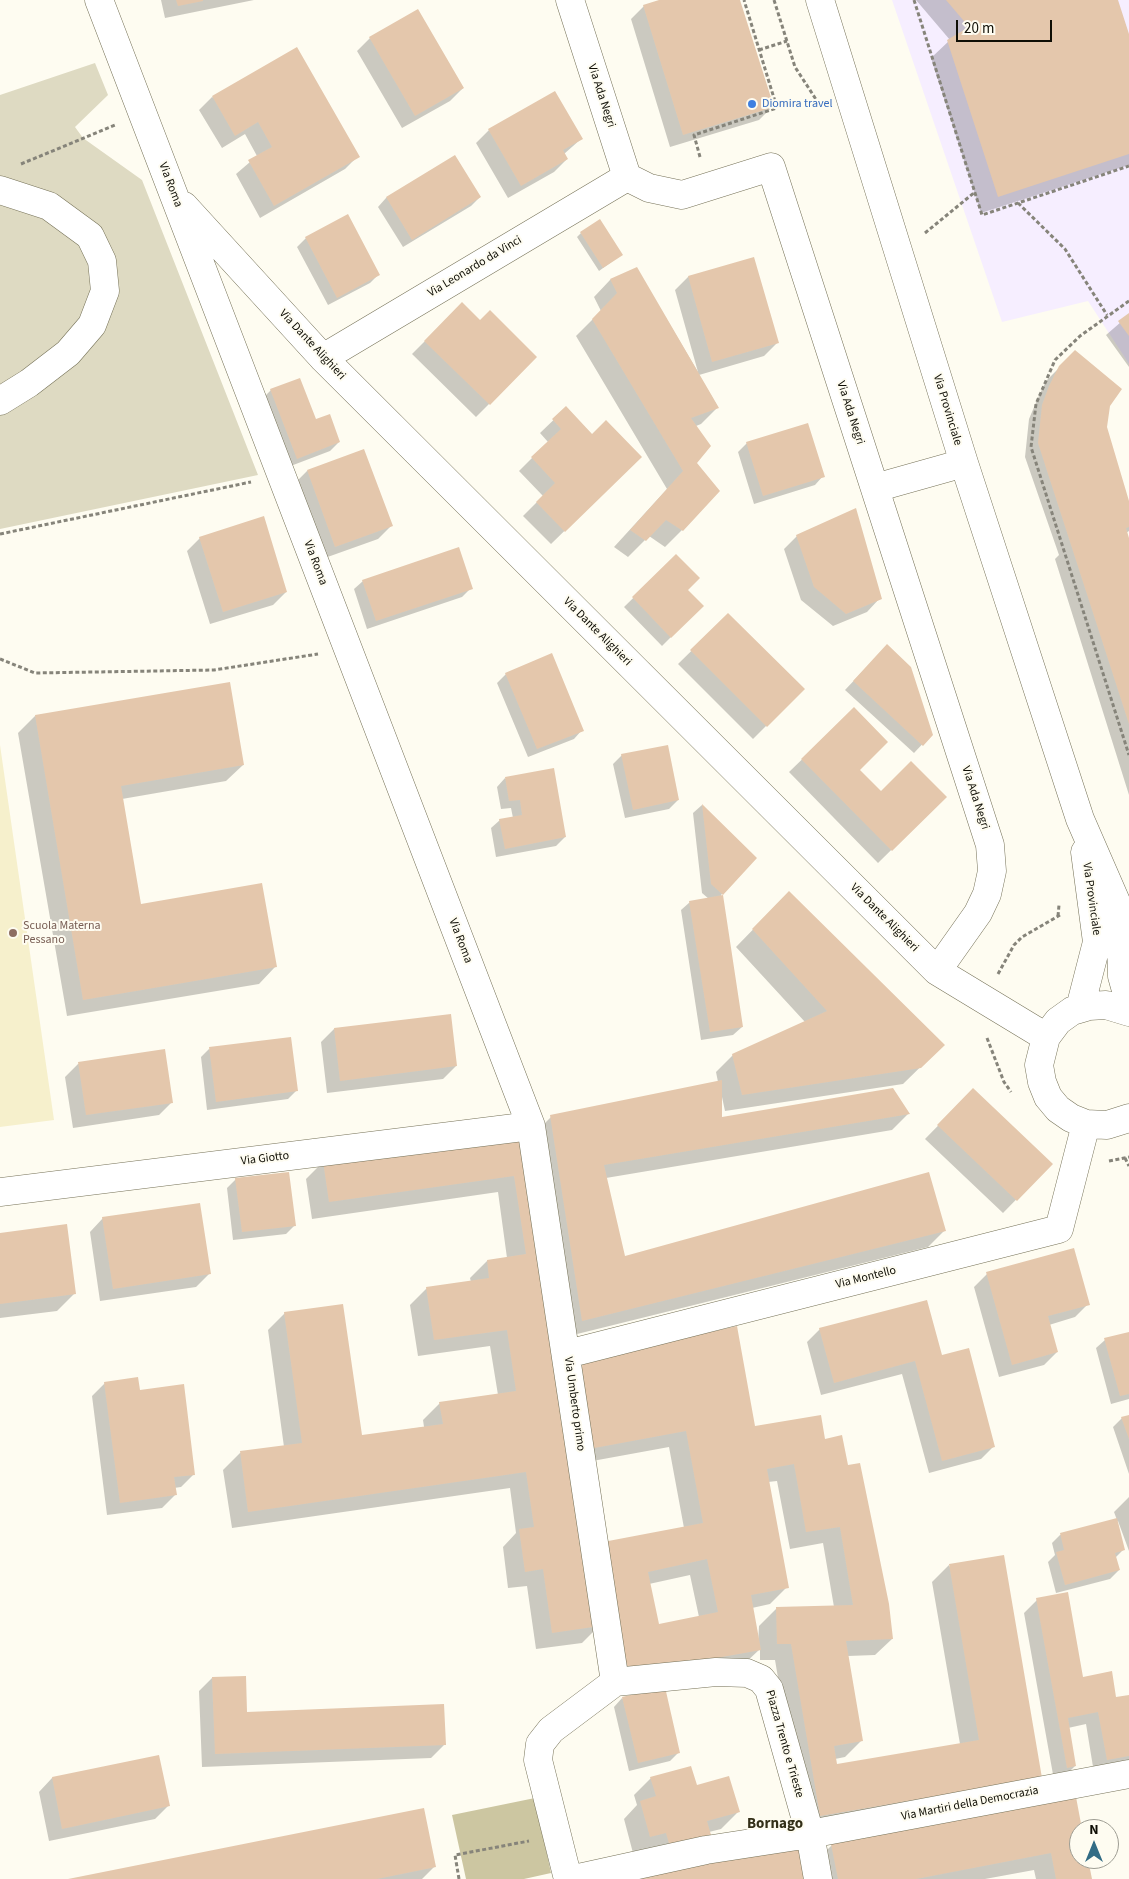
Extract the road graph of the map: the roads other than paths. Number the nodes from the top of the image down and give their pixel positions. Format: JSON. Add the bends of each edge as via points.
{"nodes":[{"id":1,"x":99,"y":0,"type":"edge"},
{"id":2,"x":570,"y":0,"type":"edge"},
{"id":3,"x":820,"y":0,"type":"edge"},
{"id":4,"x":627,"y":176,"type":"junction"},
{"id":5,"x":0,"y":190,"type":"edge"},
{"id":6,"x":174,"y":196,"type":"junction"},
{"id":7,"x":323,"y":358,"type":"junction"},
{"id":8,"x":0,"y":401,"type":"edge"},
{"id":9,"x":964,"y":463,"type":"junction"},
{"id":10,"x":875,"y":488,"type":"junction"},
{"id":11,"x":1080,"y":818,"type":"junction"},
{"id":12,"x":1125,"y":943,"type":"edge"},
{"id":13,"x":937,"y":971,"type":"junction"},
{"id":14,"x":1129,"y":1001,"type":"edge"},
{"id":15,"x":1080,"y":1008,"type":"junction"},
{"id":16,"x":1129,"y":1012,"type":"edge"},
{"id":17,"x":1046,"y":1037,"type":"junction"},
{"id":18,"x":1127,"y":1122,"type":"edge"},
{"id":19,"x":1086,"y":1124,"type":"junction"},
{"id":20,"x":531,"y":1126,"type":"junction"},
{"id":21,"x":0,"y":1192,"type":"edge"},
{"id":22,"x":567,"y":1354,"type":"junction"},
{"id":23,"x":615,"y":1682,"type":"junction"},
{"id":24,"x":1129,"y":1774,"type":"edge"},
{"id":25,"x":810,"y":1834,"type":"junction"},
{"id":26,"x":568,"y":1879,"type":"edge"},
{"id":27,"x":574,"y":1879,"type":"edge"},
{"id":28,"x":818,"y":1879,"type":"edge"}],
"edges":[{"from":1,"to":6,"type":"street","name":"Via Roma"},
{"from":2,"to":4,"type":"street","name":"Via Ada Negri"},
{"from":3,"to":9,"type":"street","name":"Via Provinciale"},
{"from":4,"to":7,"type":"street","name":"Via Leonardo da Vinci"},
{"from":4,"to":10,"type":"street","name":"Via Ada Negri","via":[[649,188],[682,195],[771,167]]},
{"from":5,"to":8,"type":"street","via":[[49,206],[90,236],[102,261],[106,291],[92,325],[68,353]]},
{"from":6,"to":7,"type":"street","name":"Via Dante Alighieri"},
{"from":6,"to":20,"type":"street","name":"Via Roma"},
{"from":7,"to":13,"type":"street","name":"Via Dante Alighieri"},
{"from":9,"to":10,"type":"street"},
{"from":9,"to":11,"type":"street","name":"Via Provinciale"},
{"from":10,"to":13,"type":"street","name":"Via Ada Negri","via":[[990,845],[992,870],[987,894],[978,913]]},
{"from":11,"to":12,"type":"street","name":"Via Provinciale","via":[[1120,911]]},
{"from":11,"to":15,"type":"street","name":"Via Provinciale","via":[[1097,942]]},
{"from":12,"to":14,"type":"street","name":"Via Provinciale","via":[[1122,976]]},
{"from":13,"to":17,"type":"street","name":"Via Dante Alighieri"},
{"from":15,"to":16,"type":"street","via":[[1106,1004]]},
{"from":15,"to":17,"type":"street","via":[[1058,1021]]},
{"from":17,"to":19,"type":"street","via":[[1039,1065],[1045,1092],[1062,1112]]},
{"from":18,"to":19,"type":"street"},
{"from":19,"to":22,"type":"street","name":"Via Montello","via":[[1059,1228]]},
{"from":20,"to":21,"type":"street","name":"Via Giotto"},
{"from":20,"to":22,"type":"street","name":"Via Umberto primo"},
{"from":22,"to":23,"type":"street","name":"Via Umberto primo"},
{"from":23,"to":25,"type":"street","name":"Piazza Trento e Trieste","via":[[716,1672],[747,1673],[761,1679],[769,1689]]},
{"from":23,"to":26,"type":"street","via":[[557,1724],[540,1744],[540,1770]]},
{"from":24,"to":25,"type":"street","name":"Via Martiri della Democrazia"},
{"from":25,"to":27,"type":"street","via":[[700,1851]]},
{"from":25,"to":28,"type":"street","name":"Piazza Trento e Trieste"}]}
